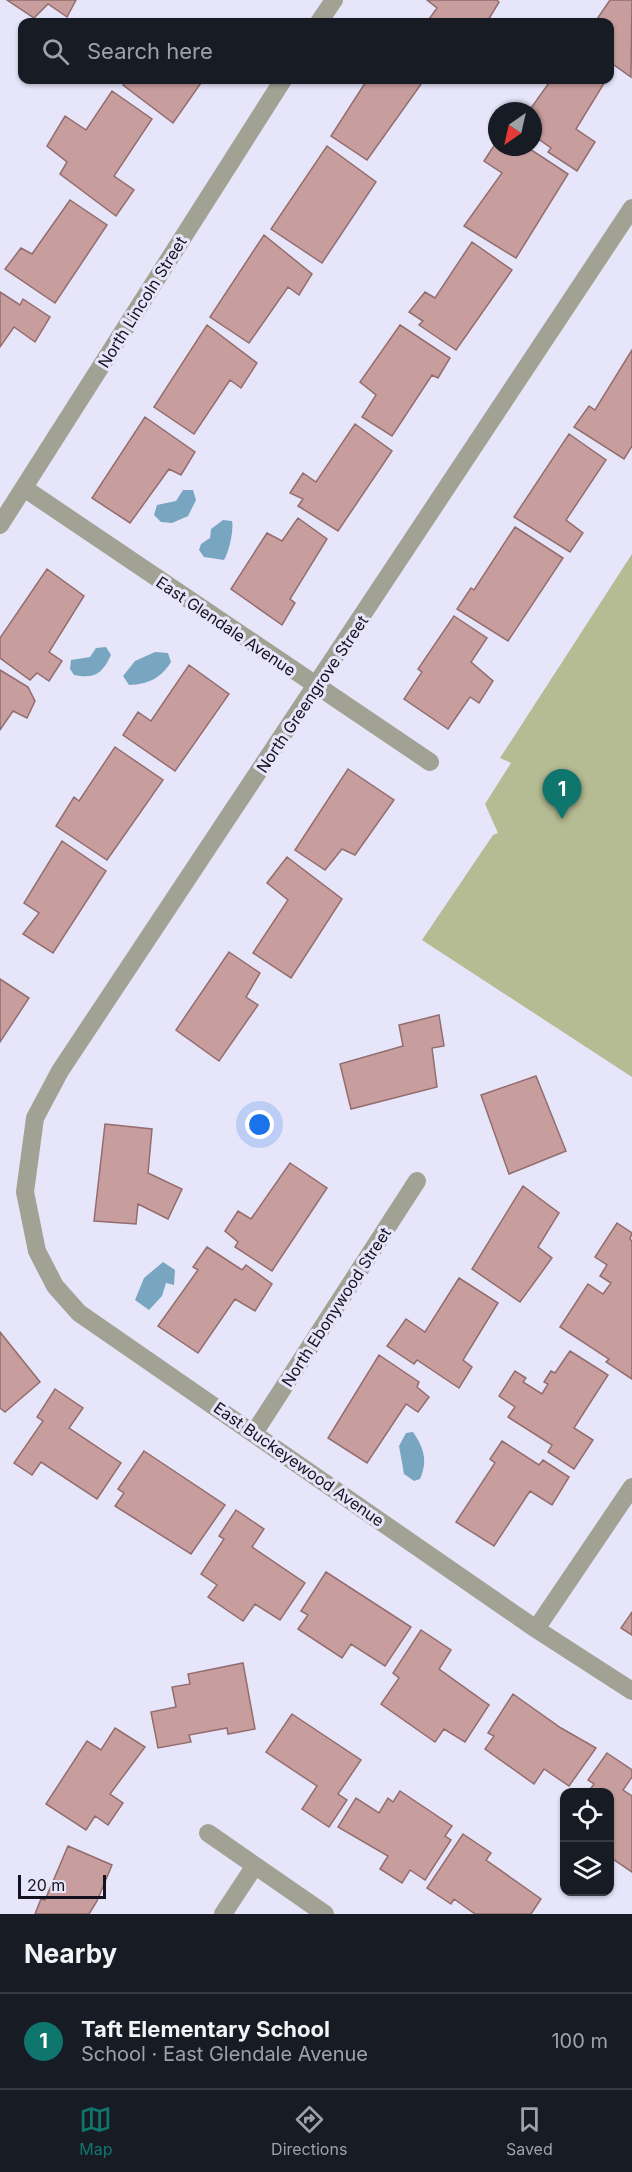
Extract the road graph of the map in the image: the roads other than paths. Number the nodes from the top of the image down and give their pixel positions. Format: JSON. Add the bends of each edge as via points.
{"nodes":[{"id":1,"x":334,"y":0,"type":"edge"},
{"id":2,"x":322,"y":18,"type":"edge"},
{"id":3,"x":280,"y":84,"type":"edge"},
{"id":4,"x":632,"y":208,"type":"edge"},
{"id":5,"x":24,"y":488,"type":"junction"},
{"id":6,"x":0,"y":525,"type":"edge"},
{"id":7,"x":317,"y":687,"type":"junction"},
{"id":8,"x":430,"y":762,"type":"dead end"},
{"id":9,"x":417,"y":1181,"type":"dead end"},
{"id":10,"x":25,"y":1192,"type":"joint"},
{"id":11,"x":254,"y":1433,"type":"junction"},
{"id":12,"x":632,"y":1487,"type":"edge"},
{"id":13,"x":536,"y":1629,"type":"junction"},
{"id":14,"x":632,"y":1691,"type":"edge"},
{"id":15,"x":208,"y":1833,"type":"dead end"},
{"id":16,"x":254,"y":1868,"type":"junction"},
{"id":17,"x":223,"y":1914,"type":"edge"},
{"id":18,"x":325,"y":1914,"type":"edge"}],
"edges":[{"from":1,"to":2,"type":"street"},
{"from":3,"to":5,"type":"street","name":"North Lincoln Street"},
{"from":4,"to":7,"type":"street","name":"North Greengrove Street"},
{"from":5,"to":6,"type":"street","name":"North Lincoln Street"},
{"from":5,"to":7,"type":"street","name":"East Glendale Avenue"},
{"from":7,"to":8,"type":"street","name":"East Glendale Avenue"},
{"from":7,"to":10,"type":"street","name":"North Greengrove Street","via":[[60,1071],[35,1118]]},
{"from":9,"to":11,"type":"street","name":"North Ebonywood Street"},
{"from":10,"to":11,"type":"street","name":"East Buckeyewood Avenue","via":[[37,1251],[55,1286],[79,1313]]},
{"from":11,"to":13,"type":"street","name":"East Buckeyewood Avenue"},
{"from":12,"to":13,"type":"street"},
{"from":13,"to":14,"type":"street","name":"East Buckeyewood Avenue"},
{"from":15,"to":16,"type":"street"},
{"from":16,"to":17,"type":"street"},
{"from":16,"to":18,"type":"street"}]}
